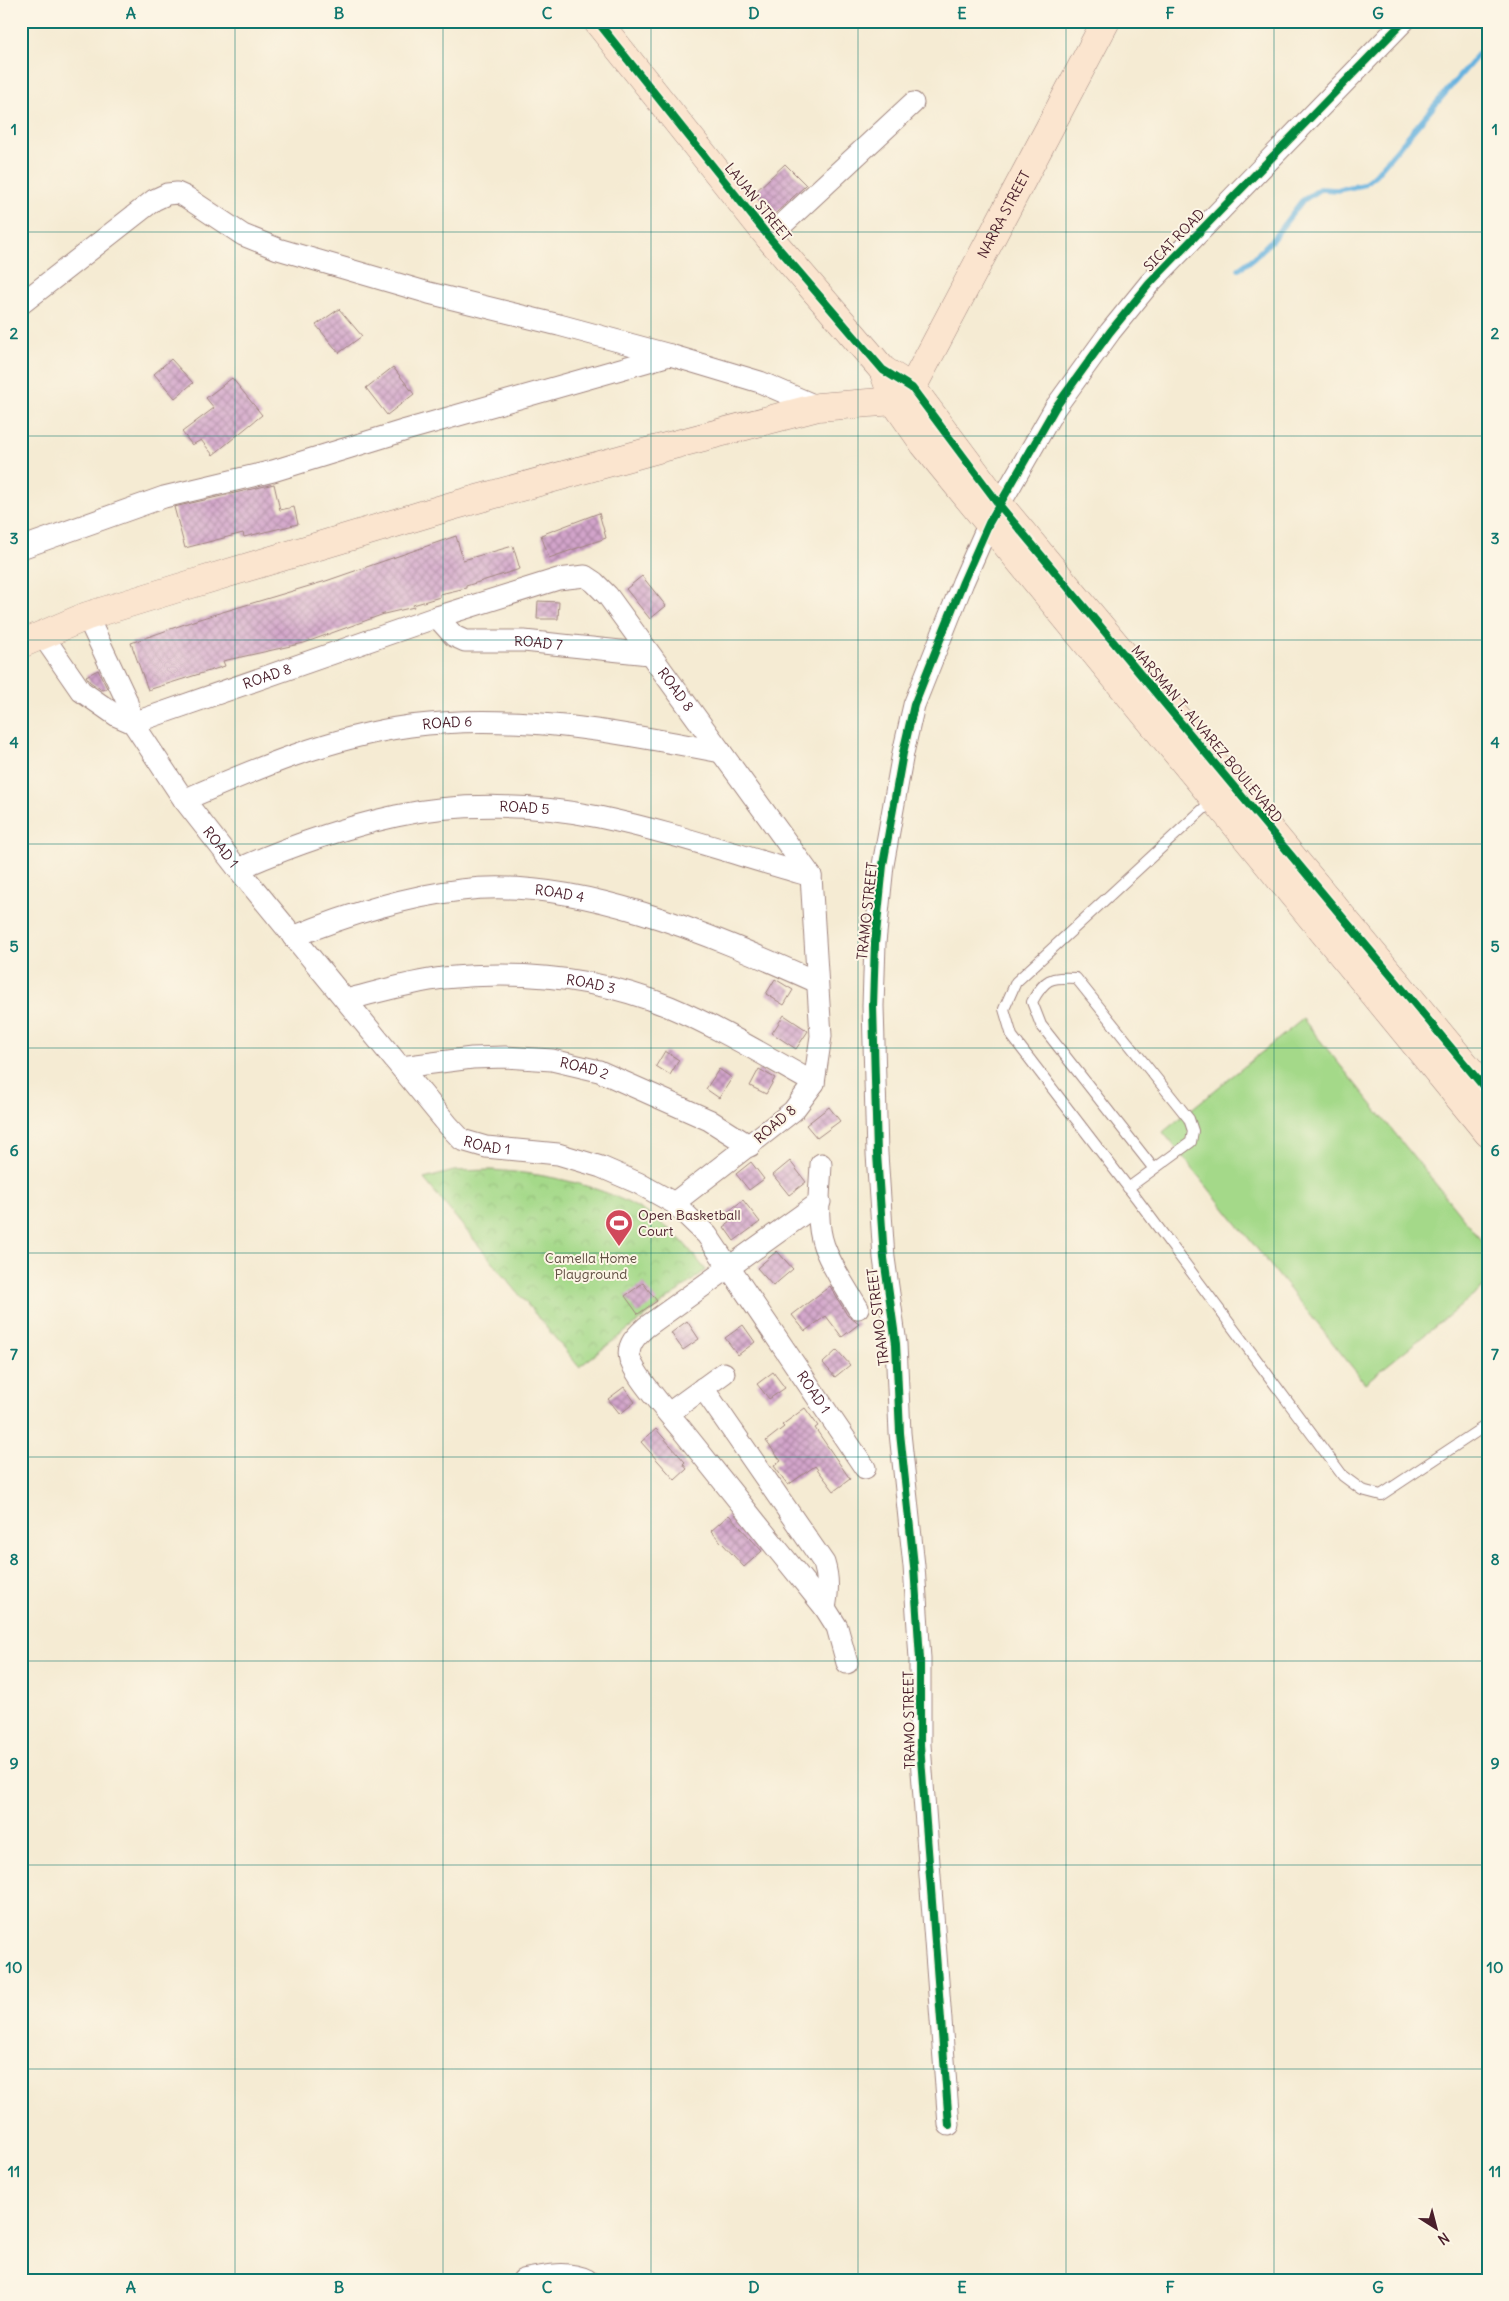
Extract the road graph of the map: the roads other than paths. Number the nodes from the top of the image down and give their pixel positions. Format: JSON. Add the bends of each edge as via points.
{"nodes":[{"id":1,"x":597,"y":21,"type":"edge"},
{"id":2,"x":1106,"y":21,"type":"edge"},
{"id":3,"x":1404,"y":21,"type":"edge"},
{"id":4,"x":913,"y":103,"type":"dead end"},
{"id":5,"x":769,"y":237,"type":"junction"},
{"id":6,"x":21,"y":304,"type":"edge"},
{"id":7,"x":670,"y":355,"type":"junction"},
{"id":8,"x":903,"y":394,"type":"junction"},
{"id":9,"x":818,"y":407,"type":"junction"},
{"id":10,"x":995,"y":515,"type":"junction"},
{"id":11,"x":21,"y":548,"type":"edge"},
{"id":12,"x":88,"y":616,"type":"junction"},
{"id":13,"x":437,"y":617,"type":"junction"},
{"id":14,"x":32,"y":640,"type":"edge"},
{"id":15,"x":649,"y":654,"type":"junction"},
{"id":16,"x":133,"y":723,"type":"junction"},
{"id":17,"x":721,"y":752,"type":"junction"},
{"id":18,"x":1224,"y":792,"type":"junction"},
{"id":19,"x":184,"y":800,"type":"junction"},
{"id":20,"x":238,"y":869,"type":"junction"},
{"id":21,"x":811,"y":876,"type":"junction"},
{"id":22,"x":293,"y":937,"type":"junction"},
{"id":23,"x":817,"y":982,"type":"junction"},
{"id":24,"x":346,"y":1000,"type":"junction"},
{"id":25,"x":401,"y":1067,"type":"junction"},
{"id":26,"x":814,"y":1083,"type":"junction"},
{"id":27,"x":1488,"y":1092,"type":"edge"},
{"id":28,"x":1488,"y":1134,"type":"edge"},
{"id":29,"x":750,"y":1146,"type":"junction"},
{"id":30,"x":821,"y":1164,"type":"dead end"},
{"id":31,"x":1154,"y":1169,"type":"junction"},
{"id":32,"x":1128,"y":1188,"type":"junction"},
{"id":33,"x":820,"y":1202,"type":"junction"},
{"id":34,"x":674,"y":1203,"type":"junction"},
{"id":35,"x":728,"y":1268,"type":"junction"},
{"id":36,"x":858,"y":1308,"type":"dead end"},
{"id":37,"x":724,"y":1374,"type":"dead end"},
{"id":38,"x":704,"y":1388,"type":"junction"},
{"id":39,"x":669,"y":1413,"type":"junction"},
{"id":40,"x":1488,"y":1424,"type":"edge"},
{"id":41,"x":865,"y":1468,"type":"dead end"},
{"id":42,"x":825,"y":1608,"type":"junction"},
{"id":43,"x":847,"y":1663,"type":"dead end"},
{"id":44,"x":949,"y":2125,"type":"dead end"},
{"id":45,"x":523,"y":2280,"type":"edge"},
{"id":46,"x":587,"y":2280,"type":"edge"}],
"edges":[{"from":1,"to":5,"type":"street","name":"LAUAN STREET"},
{"from":2,"to":8,"type":"street","name":"NARRA STREET"},
{"from":3,"to":10,"type":"street","name":"SICAT ROAD","via":[[1149,284],[1055,408]]},
{"from":4,"to":5,"type":"street"},
{"from":5,"to":8,"type":"street","name":"LAUAN STREET"},
{"from":6,"to":7,"type":"street","via":[[146,206],[167,194],[177,193],[243,234],[278,249],[429,293]]},
{"from":7,"to":9,"type":"street","via":[[760,382]]},
{"from":7,"to":11,"type":"street","via":[[273,471],[164,497]]},
{"from":8,"to":9,"type":"street"},
{"from":8,"to":10,"type":"street","name":"MARSMAN T. ALVAREZ BOULEVARD","via":[[924,444]]},
{"from":9,"to":12,"type":"street","via":[[452,506]]},
{"from":10,"to":18,"type":"street","name":"MARSMAN T. ALVAREZ BOULEVARD"},
{"from":10,"to":44,"type":"street","name":"TRAMO STREET","via":[[957,597],[914,705],[883,865],[873,982],[882,1239],[896,1344],[900,1433],[914,1576],[920,1659],[920,1745]]},
{"from":12,"to":14,"type":"street"},
{"from":12,"to":16,"type":"street","via":[[126,699]]},
{"from":13,"to":15,"type":"street","name":"ROAD 7","via":[[454,636],[465,641],[524,641]]},
{"from":13,"to":15,"type":"street","name":"ROAD 8","via":[[558,579],[585,576],[608,596]]},
{"from":13,"to":16,"type":"street","name":"ROAD 8"},
{"from":14,"to":16,"type":"street","via":[[81,691]]},
{"from":15,"to":17,"type":"street","name":"ROAD 8"},
{"from":16,"to":19,"type":"street","name":"ROAD 1"},
{"from":17,"to":19,"type":"street","name":"ROAD 6","via":[[629,734],[546,724],[507,722],[410,726],[296,754]]},
{"from":17,"to":21,"type":"street","name":"ROAD 8"},
{"from":18,"to":27,"type":"street","name":"MARSMAN T. ALVAREZ BOULEVARD"},
{"from":18,"to":28,"type":"street","name":"MARSMAN T. ALVAREZ BOULEVARD"},
{"from":18,"to":32,"type":"lane","via":[[1016,982],[1004,1009],[1012,1036]]},
{"from":19,"to":20,"type":"street","name":"ROAD 1"},
{"from":20,"to":21,"type":"street","name":"ROAD 5","via":[[273,854],[396,816],[486,806],[540,808],[598,817]]},
{"from":20,"to":22,"type":"street","name":"ROAD 1"},
{"from":21,"to":23,"type":"street","name":"ROAD 8"},
{"from":22,"to":23,"type":"street","name":"ROAD 4","via":[[336,919],[379,907],[462,890],[501,888],[586,899],[634,911],[685,927]]},
{"from":22,"to":24,"type":"street","name":"ROAD 1"},
{"from":23,"to":26,"type":"street","name":"ROAD 8","via":[[821,1036]]},
{"from":24,"to":25,"type":"street","name":"ROAD 1"},
{"from":24,"to":26,"type":"street","name":"ROAD 3","via":[[442,978],[547,975],[615,989],[668,1007],[705,1023]]},
{"from":25,"to":29,"type":"street","name":"ROAD 2","via":[[505,1056],[552,1060],[590,1069],[636,1086],[709,1120]]},
{"from":25,"to":34,"type":"street","name":"ROAD 1","via":[[462,1140],[486,1147],[558,1154],[638,1182]]},
{"from":26,"to":29,"type":"street","name":"ROAD 8","via":[[793,1111]]},
{"from":29,"to":34,"type":"street","name":"ROAD 8"},
{"from":30,"to":33,"type":"street"},
{"from":31,"to":31,"type":"lane","via":[[1191,1142],[1193,1131],[1189,1120],[1076,978],[1055,977],[1040,988],[1032,1002],[1040,1025]]},
{"from":31,"to":32,"type":"lane"},
{"from":32,"to":40,"type":"lane","via":[[1343,1476],[1362,1490],[1380,1495]]},
{"from":33,"to":35,"type":"street"},
{"from":33,"to":36,"type":"street","via":[[823,1245]]},
{"from":34,"to":35,"type":"street","name":"ROAD 1","via":[[707,1235]]},
{"from":35,"to":39,"type":"street","via":[[646,1327],[630,1347],[634,1368]]},
{"from":35,"to":41,"type":"street","name":"ROAD 1"},
{"from":37,"to":38,"type":"street"},
{"from":38,"to":39,"type":"street"},
{"from":38,"to":42,"type":"street","via":[[824,1563],[828,1577]]},
{"from":39,"to":42,"type":"street"},
{"from":42,"to":43,"type":"street","via":[[837,1627]]},
{"from":45,"to":46,"type":"street","via":[[553,2274],[579,2276]]}]}
